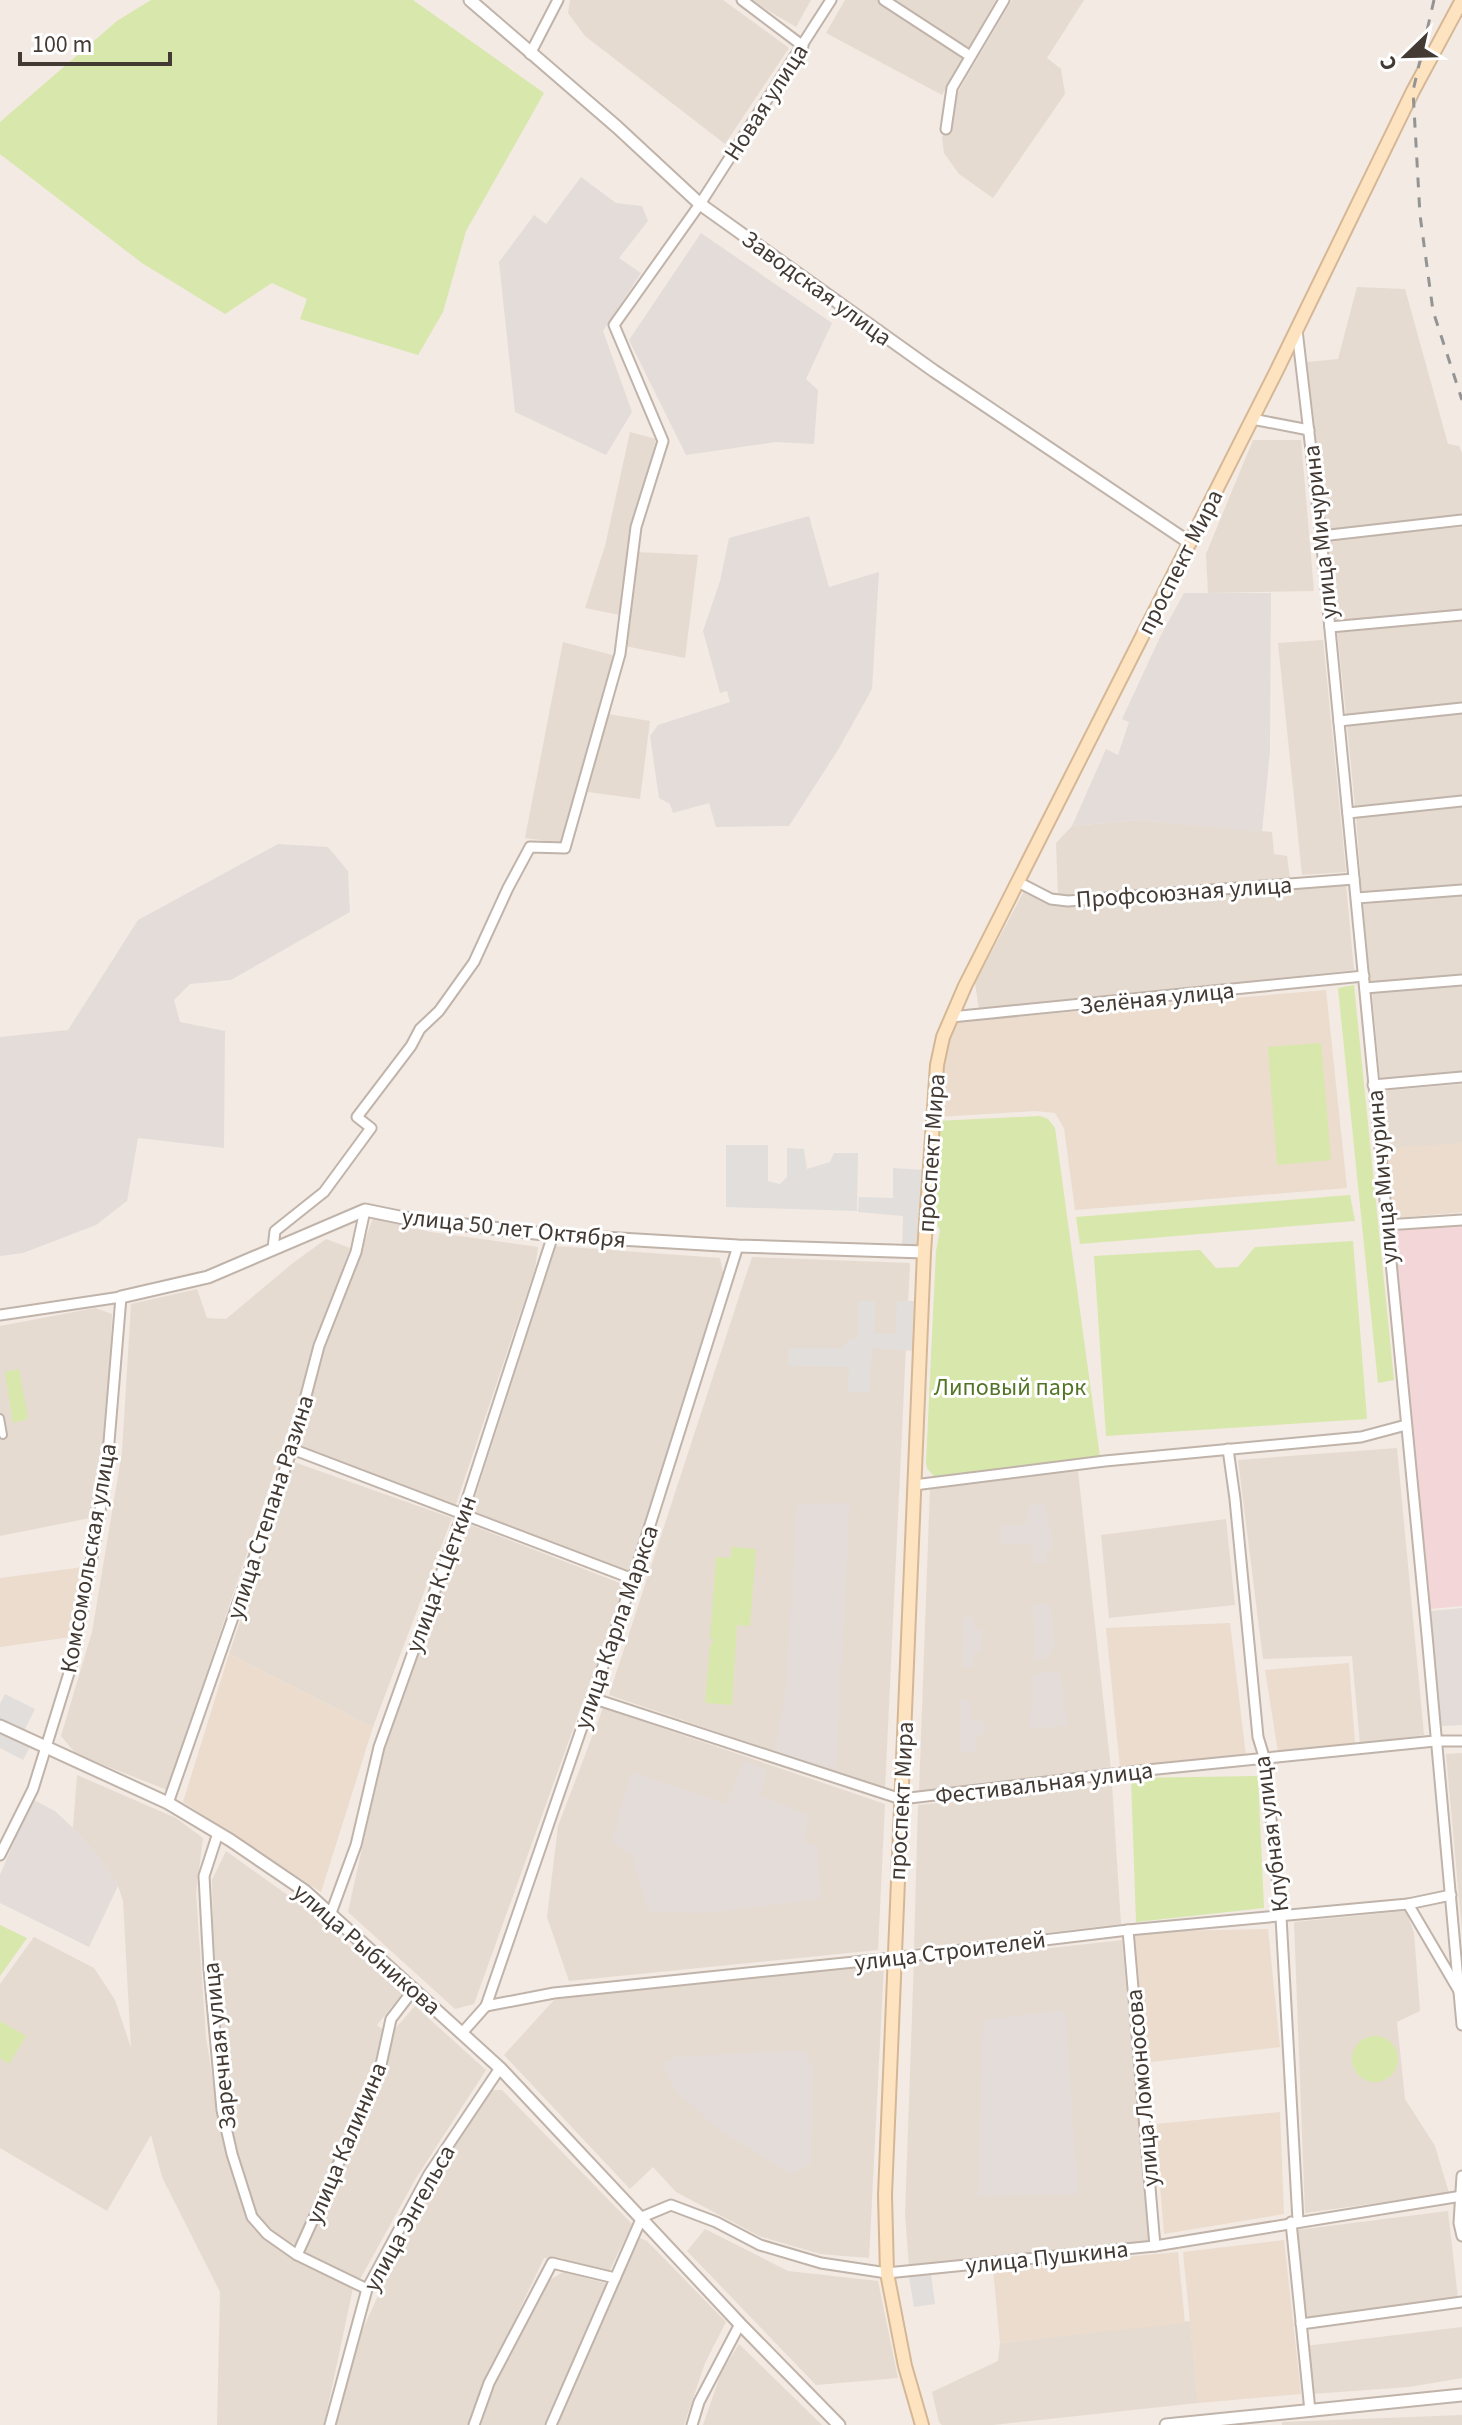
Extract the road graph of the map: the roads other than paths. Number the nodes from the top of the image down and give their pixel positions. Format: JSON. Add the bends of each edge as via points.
{"nodes":[{"id":1,"x":470,"y":0,"type":"edge"},
{"id":2,"x":558,"y":0,"type":"edge"},
{"id":3,"x":742,"y":0,"type":"edge"},
{"id":4,"x":831,"y":0,"type":"edge"},
{"id":5,"x":884,"y":0,"type":"edge"},
{"id":6,"x":1004,"y":0,"type":"edge"},
{"id":7,"x":1462,"y":0,"type":"edge"},
{"id":8,"x":803,"y":46,"type":"junction"},
{"id":9,"x":530,"y":54,"type":"junction"},
{"id":10,"x":970,"y":56,"type":"junction"},
{"id":11,"x":946,"y":129,"type":"dead end"},
{"id":12,"x":700,"y":204,"type":"junction"},
{"id":13,"x":1297,"y":330,"type":"junction"},
{"id":14,"x":1252,"y":419,"type":"junction"},
{"id":15,"x":1309,"y":430,"type":"junction"},
{"id":16,"x":1462,"y":520,"type":"edge"},
{"id":17,"x":1321,"y":536,"type":"junction"},
{"id":18,"x":1190,"y":543,"type":"junction"},
{"id":19,"x":1462,"y":615,"type":"edge"},
{"id":20,"x":1330,"y":627,"type":"junction"},
{"id":21,"x":1462,"y":708,"type":"edge"},
{"id":22,"x":1339,"y":721,"type":"junction"},
{"id":23,"x":1462,"y":801,"type":"edge"},
{"id":24,"x":1348,"y":813,"type":"junction"},
{"id":25,"x":1354,"y":879,"type":"junction"},
{"id":26,"x":1018,"y":882,"type":"junction"},
{"id":27,"x":1462,"y":890,"type":"edge"},
{"id":28,"x":1357,"y":898,"type":"junction"},
{"id":29,"x":1364,"y":976,"type":"junction"},
{"id":30,"x":1462,"y":980,"type":"edge"},
{"id":31,"x":1365,"y":988,"type":"junction"},
{"id":32,"x":951,"y":1017,"type":"junction"},
{"id":33,"x":1462,"y":1077,"type":"edge"},
{"id":34,"x":1373,"y":1085,"type":"junction"},
{"id":35,"x":365,"y":1210,"type":"junction"},
{"id":36,"x":1462,"y":1220,"type":"edge"},
{"id":37,"x":1386,"y":1225,"type":"junction"},
{"id":38,"x":553,"y":1235,"type":"junction"},
{"id":39,"x":738,"y":1246,"type":"junction"},
{"id":40,"x":273,"y":1248,"type":"junction"},
{"id":41,"x":924,"y":1252,"type":"junction"},
{"id":42,"x":121,"y":1297,"type":"junction"},
{"id":43,"x":0,"y":1315,"type":"edge"},
{"id":44,"x":0,"y":1418,"type":"edge"},
{"id":45,"x":1406,"y":1425,"type":"junction"},
{"id":46,"x":3,"y":1435,"type":"dead end"},
{"id":47,"x":292,"y":1449,"type":"junction"},
{"id":48,"x":1228,"y":1449,"type":"junction"},
{"id":49,"x":914,"y":1485,"type":"junction"},
{"id":50,"x":462,"y":1515,"type":"junction"},
{"id":51,"x":633,"y":1579,"type":"junction"},
{"id":52,"x":592,"y":1698,"type":"junction"},
{"id":53,"x":0,"y":1726,"type":"edge"},
{"id":54,"x":1435,"y":1741,"type":"junction"},
{"id":55,"x":1462,"y":1741,"type":"edge"},
{"id":56,"x":44,"y":1748,"type":"junction"},
{"id":57,"x":1265,"y":1760,"type":"junction"},
{"id":58,"x":901,"y":1799,"type":"junction"},
{"id":59,"x":168,"y":1803,"type":"junction"},
{"id":60,"x":218,"y":1833,"type":"junction"},
{"id":61,"x":0,"y":1855,"type":"edge"},
{"id":62,"x":1451,"y":1895,"type":"junction"},
{"id":63,"x":1408,"y":1904,"type":"junction"},
{"id":64,"x":331,"y":1913,"type":"junction"},
{"id":65,"x":1281,"y":1917,"type":"junction"},
{"id":66,"x":1128,"y":1930,"type":"junction"},
{"id":67,"x":893,"y":1958,"type":"junction"},
{"id":68,"x":414,"y":1989,"type":"junction"},
{"id":69,"x":1461,"y":1994,"type":"edge"},
{"id":70,"x":486,"y":2006,"type":"junction"},
{"id":71,"x":1462,"y":2025,"type":"edge"},
{"id":72,"x":462,"y":2033,"type":"junction"},
{"id":73,"x":500,"y":2068,"type":"junction"},
{"id":74,"x":1462,"y":2176,"type":"edge"},
{"id":75,"x":1461,"y":2196,"type":"edge"},
{"id":76,"x":642,"y":2217,"type":"junction"},
{"id":77,"x":1294,"y":2222,"type":"junction"},
{"id":78,"x":1462,"y":2236,"type":"edge"},
{"id":79,"x":1155,"y":2246,"type":"junction"},
{"id":80,"x":297,"y":2255,"type":"junction"},
{"id":81,"x":887,"y":2273,"type":"junction"},
{"id":82,"x":615,"y":2278,"type":"junction"},
{"id":83,"x":367,"y":2289,"type":"junction"},
{"id":84,"x":1462,"y":2302,"type":"edge"},
{"id":85,"x":740,"y":2324,"type":"junction"},
{"id":86,"x":1301,"y":2324,"type":"junction"},
{"id":87,"x":1462,"y":2395,"type":"edge"},
{"id":88,"x":1310,"y":2411,"type":"junction"},
{"id":89,"x":1279,"y":2420,"type":"edge"},
{"id":90,"x":330,"y":2425,"type":"edge"},
{"id":91,"x":474,"y":2425,"type":"edge"},
{"id":92,"x":551,"y":2425,"type":"edge"},
{"id":93,"x":692,"y":2425,"type":"edge"},
{"id":94,"x":839,"y":2425,"type":"edge"},
{"id":95,"x":922,"y":2425,"type":"edge"},
{"id":96,"x":1166,"y":2425,"type":"edge"}],
"edges":[{"from":1,"to":9,"type":"street","name":"Заводская улица"},
{"from":2,"to":9,"type":"street"},
{"from":3,"to":8,"type":"street"},
{"from":4,"to":8,"type":"street","name":"Новая улица"},
{"from":5,"to":10,"type":"street"},
{"from":6,"to":10,"type":"street"},
{"from":7,"to":13,"type":"main road","name":"проспект Мира"},
{"from":8,"to":12,"type":"street","name":"Новая улица"},
{"from":9,"to":12,"type":"street","name":"Заводская улица"},
{"from":10,"to":11,"type":"street","via":[[952,88]]},
{"from":12,"to":18,"type":"street","name":"Заводская улица","via":[[934,371]]},
{"from":12,"to":40,"type":"street","via":[[614,325],[663,441],[636,527],[620,654],[565,848],[530,847],[474,962],[357,1117],[371,1128],[324,1192],[275,1231]]},
{"from":13,"to":14,"type":"main road","name":"проспект Мира"},
{"from":13,"to":15,"type":"street","name":"улица Мичурина"},
{"from":14,"to":15,"type":"street"},
{"from":14,"to":18,"type":"main road","name":"проспект Мира"},
{"from":15,"to":17,"type":"street","name":"улица Мичурина"},
{"from":16,"to":17,"type":"street"},
{"from":17,"to":20,"type":"street","name":"улица Мичурина"},
{"from":18,"to":26,"type":"main road","name":"проспект Мира"},
{"from":19,"to":20,"type":"street"},
{"from":20,"to":22,"type":"street","name":"улица Мичурина"},
{"from":21,"to":22,"type":"street"},
{"from":22,"to":24,"type":"street","name":"улица Мичурина"},
{"from":23,"to":24,"type":"street"},
{"from":24,"to":25,"type":"street","name":"улица Мичурина"},
{"from":25,"to":26,"type":"street","name":"Профсоюзная улица","via":[[1068,901],[1051,899]]},
{"from":25,"to":28,"type":"street","name":"улица Мичурина"},
{"from":26,"to":32,"type":"main road","name":"проспект Мира"},
{"from":27,"to":28,"type":"street"},
{"from":28,"to":29,"type":"street","name":"улица Мичурина"},
{"from":29,"to":31,"type":"street","name":"улица Мичурина"},
{"from":29,"to":32,"type":"street","name":"Зелёная улица"},
{"from":30,"to":31,"type":"street"},
{"from":31,"to":34,"type":"street","name":"улица Мичурина"},
{"from":32,"to":41,"type":"main road","name":"проспект Мира","via":[[937,1065]]},
{"from":33,"to":34,"type":"street"},
{"from":34,"to":37,"type":"street","name":"улица Мичурина"},
{"from":35,"to":38,"type":"street","name":"улица 50 лет Октября"},
{"from":35,"to":40,"type":"street"},
{"from":35,"to":47,"type":"street","name":"улица Степана Разина","via":[[356,1252],[319,1346]]},
{"from":36,"to":37,"type":"street"},
{"from":37,"to":45,"type":"street","name":"улица Мичурина"},
{"from":38,"to":39,"type":"street","name":"улица 50 лет Октября"},
{"from":38,"to":50,"type":"street","name":"улица К.Цеткин"},
{"from":39,"to":41,"type":"street","name":"улица 50 лет Октября"},
{"from":39,"to":51,"type":"street","name":"улица Карла Маркса"},
{"from":40,"to":42,"type":"street","via":[[208,1277]]},
{"from":41,"to":49,"type":"main road","name":"проспект Мира"},
{"from":42,"to":43,"type":"street"},
{"from":42,"to":56,"type":"street","name":"Комсомольская улица","via":[[113,1417],[98,1525],[73,1660]]},
{"from":44,"to":46,"type":"street"},
{"from":45,"to":48,"type":"street","via":[[1361,1437]]},
{"from":45,"to":54,"type":"street","name":"улица Мичурина"},
{"from":47,"to":50,"type":"street"},
{"from":47,"to":59,"type":"street","name":"улица Степана Разина"},
{"from":48,"to":49,"type":"street"},
{"from":48,"to":57,"type":"street","name":"Клубная улица","via":[[1258,1737]]},
{"from":49,"to":58,"type":"main road","name":"проспект Мира"},
{"from":50,"to":51,"type":"street"},
{"from":50,"to":64,"type":"street","name":"улица К.Цеткин","via":[[379,1747],[356,1845]]},
{"from":51,"to":52,"type":"street","name":"улица Карла Маркса"},
{"from":52,"to":58,"type":"street","name":"Фестивальная улица"},
{"from":52,"to":70,"type":"street","name":"улица Карла Маркса"},
{"from":53,"to":56,"type":"street","name":"улица Рыбникова"},
{"from":54,"to":55,"type":"street","name":"Фестивальная улица"},
{"from":54,"to":57,"type":"street","name":"Фестивальная улица"},
{"from":54,"to":62,"type":"street","name":"улица Мичурина"},
{"from":56,"to":59,"type":"street","name":"улица Рыбникова"},
{"from":56,"to":61,"type":"street","name":"Комсомольская улица","via":[[33,1789]]},
{"from":57,"to":58,"type":"street","name":"Фестивальная улица"},
{"from":57,"to":65,"type":"street","name":"Клубная улица"},
{"from":58,"to":67,"type":"main road","name":"проспект Мира"},
{"from":59,"to":60,"type":"street","name":"улица Рыбникова"},
{"from":60,"to":64,"type":"street","name":"улица Рыбникова"},
{"from":60,"to":80,"type":"street","name":"Заречная улица","via":[[204,1876],[222,2110],[252,2217]]},
{"from":62,"to":63,"type":"street","name":"улица Строителей"},
{"from":62,"to":69,"type":"street","name":"улица Мичурина"},
{"from":63,"to":65,"type":"street","name":"улица Строителей"},
{"from":63,"to":69,"type":"street"},
{"from":64,"to":68,"type":"street","name":"улица Рыбникова"},
{"from":65,"to":66,"type":"street","name":"улица Строителей"},
{"from":65,"to":77,"type":"street","name":"Клубная улица"},
{"from":66,"to":67,"type":"street","name":"улица Строителей"},
{"from":66,"to":79,"type":"street","name":"улица Ломоносова"},
{"from":67,"to":70,"type":"street","name":"улица Строителей","via":[[554,1993]]},
{"from":67,"to":81,"type":"main road","name":"проспект Мира"},
{"from":68,"to":72,"type":"street","name":"улица Рыбникова"},
{"from":68,"to":80,"type":"street","name":"улица Калинина","via":[[391,2019],[379,2074]]},
{"from":69,"to":71,"type":"street","name":"улица Мичурина"},
{"from":70,"to":72,"type":"street"},
{"from":72,"to":73,"type":"street","name":"улица Рыбникова"},
{"from":73,"to":76,"type":"street","name":"улица Рыбникова"},
{"from":73,"to":83,"type":"street","name":"улица Энгельса","via":[[429,2174]]},
{"from":74,"to":75,"type":"street"},
{"from":75,"to":77,"type":"street","name":"улица Пушкина"},
{"from":75,"to":78,"type":"street"},
{"from":76,"to":81,"type":"street","name":"улица Пушкина","via":[[671,2205],[760,2245],[821,2263]]},
{"from":76,"to":82,"type":"street"},
{"from":76,"to":85,"type":"street","name":"улица Рыбникова"},
{"from":77,"to":79,"type":"street","name":"улица Пушкина"},
{"from":77,"to":86,"type":"street","name":"Клубная улица"},
{"from":79,"to":81,"type":"street","name":"улица Пушкина"},
{"from":80,"to":83,"type":"street","name":"Заречная улица"},
{"from":81,"to":95,"type":"main road","name":"проспект Мира"},
{"from":82,"to":91,"type":"street","via":[[552,2263],[489,2383]]},
{"from":82,"to":92,"type":"street"},
{"from":83,"to":90,"type":"street","name":"улица Энгельса"},
{"from":84,"to":86,"type":"street"},
{"from":85,"to":93,"type":"street"},
{"from":85,"to":94,"type":"street","name":"улица Рыбникова"},
{"from":86,"to":88,"type":"street","name":"Клубная улица"},
{"from":87,"to":88,"type":"street"},
{"from":88,"to":89,"type":"street"},
{"from":89,"to":96,"type":"street"}]}
